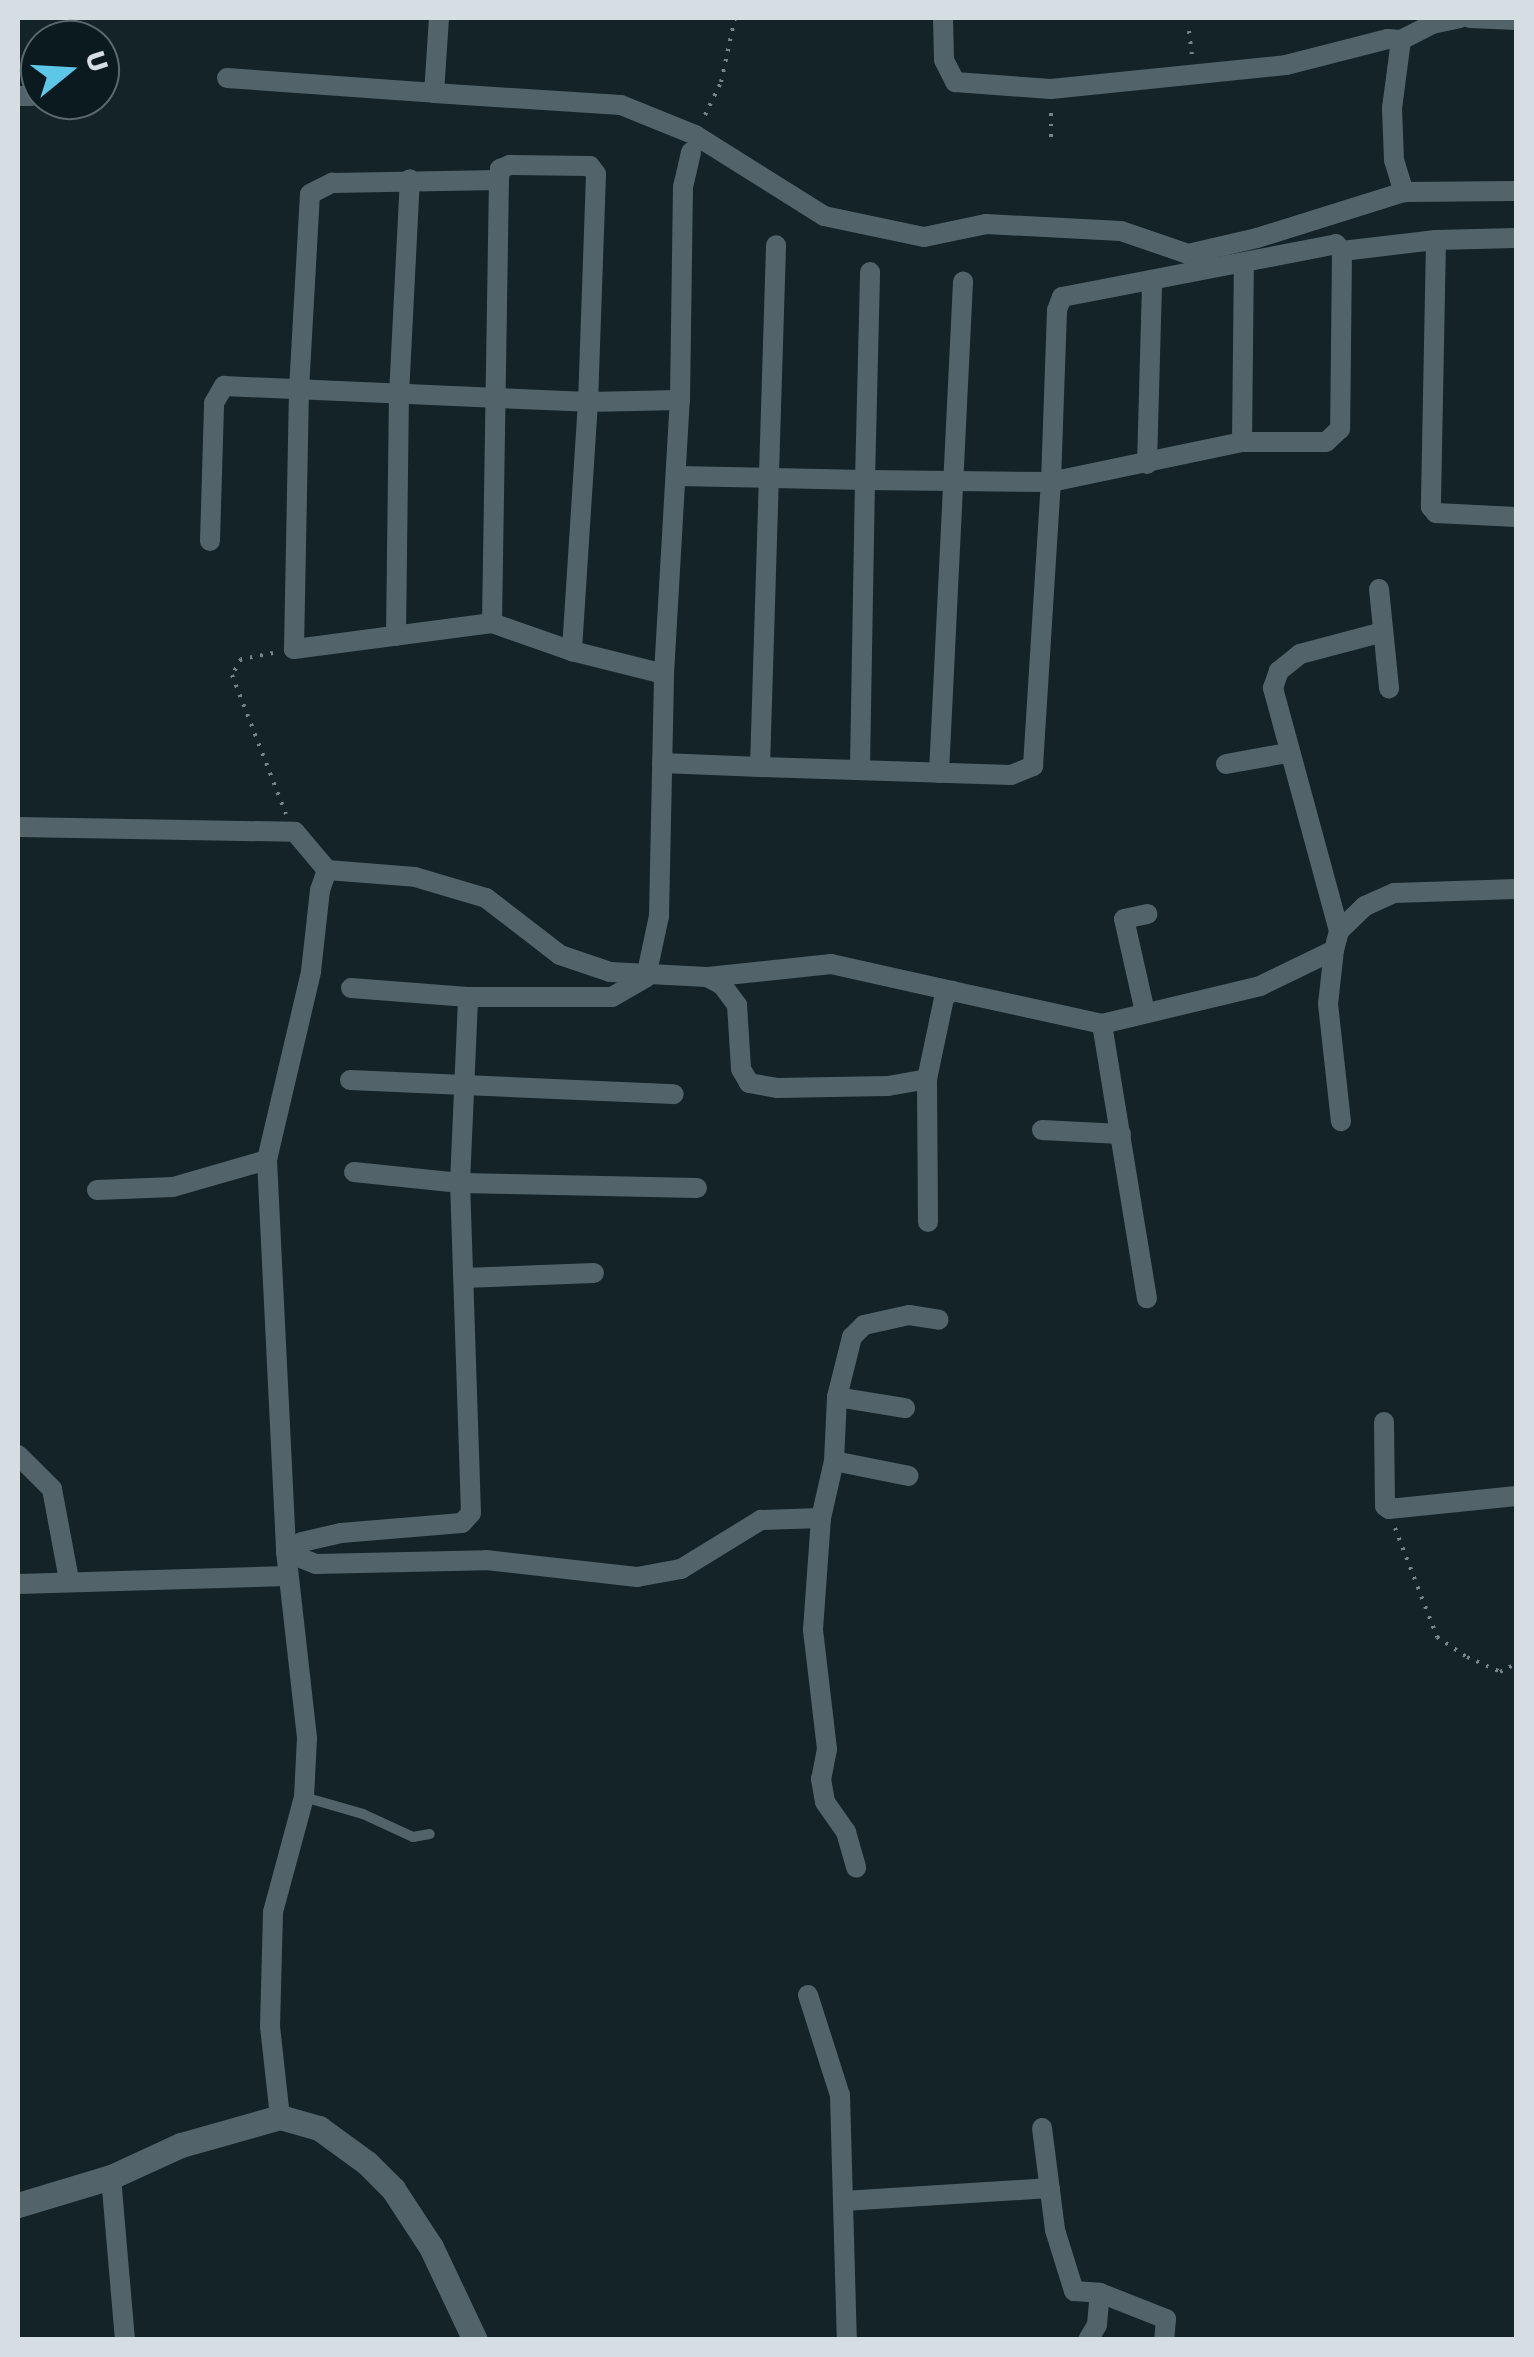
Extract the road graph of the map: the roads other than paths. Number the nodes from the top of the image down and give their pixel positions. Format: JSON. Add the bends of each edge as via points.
{"nodes":[{"id":1,"x":439,"y":18,"type":"edge"},
{"id":2,"x":943,"y":18,"type":"edge"},
{"id":3,"x":1460,"y":18,"type":"edge"},
{"id":4,"x":1470,"y":18,"type":"edge"},
{"id":5,"x":1516,"y":20,"type":"edge"},
{"id":6,"x":1401,"y":40,"type":"junction"},
{"id":7,"x":227,"y":78,"type":"dead end"},
{"id":8,"x":434,"y":93,"type":"junction"},
{"id":9,"x":693,"y":144,"type":"junction"},
{"id":10,"x":410,"y":179,"type":"junction"},
{"id":11,"x":499,"y":180,"type":"junction"},
{"id":12,"x":1516,"y":191,"type":"edge"},
{"id":13,"x":1404,"y":192,"type":"junction"},
{"id":14,"x":1516,"y":238,"type":"edge"},
{"id":15,"x":1436,"y":240,"type":"junction"},
{"id":16,"x":776,"y":245,"type":"dead end"},
{"id":17,"x":1342,"y":251,"type":"junction"},
{"id":18,"x":1244,"y":263,"type":"junction"},
{"id":19,"x":870,"y":272,"type":"dead end"},
{"id":20,"x":1152,"y":280,"type":"junction"},
{"id":21,"x":963,"y":282,"type":"dead end"},
{"id":22,"x":299,"y":390,"type":"junction"},
{"id":23,"x":399,"y":395,"type":"junction"},
{"id":24,"x":496,"y":397,"type":"junction"},
{"id":25,"x":680,"y":400,"type":"junction"},
{"id":26,"x":588,"y":402,"type":"junction"},
{"id":27,"x":1242,"y":442,"type":"junction"},
{"id":28,"x":1147,"y":464,"type":"junction"},
{"id":29,"x":677,"y":476,"type":"junction"},
{"id":30,"x":771,"y":478,"type":"junction"},
{"id":31,"x":865,"y":480,"type":"junction"},
{"id":32,"x":1051,"y":482,"type":"junction"},
{"id":33,"x":955,"y":483,"type":"junction"},
{"id":34,"x":1516,"y":517,"type":"edge"},
{"id":35,"x":210,"y":541,"type":"dead end"},
{"id":36,"x":1380,"y":588,"type":"dead end"},
{"id":37,"x":492,"y":623,"type":"junction"},
{"id":38,"x":1383,"y":632,"type":"junction"},
{"id":39,"x":396,"y":636,"type":"junction"},
{"id":40,"x":572,"y":651,"type":"junction"},
{"id":41,"x":664,"y":674,"type":"junction"},
{"id":42,"x":1390,"y":688,"type":"dead end"},
{"id":43,"x":1287,"y":752,"type":"junction"},
{"id":44,"x":662,"y":763,"type":"junction"},
{"id":45,"x":1226,"y":764,"type":"dead end"},
{"id":46,"x":760,"y":767,"type":"junction"},
{"id":47,"x":860,"y":770,"type":"junction"},
{"id":48,"x":939,"y":773,"type":"junction"},
{"id":49,"x":18,"y":827,"type":"edge"},
{"id":50,"x":327,"y":870,"type":"junction"},
{"id":51,"x":1516,"y":889,"type":"edge"},
{"id":52,"x":1147,"y":914,"type":"dead end"},
{"id":53,"x":1336,"y":941,"type":"junction"},
{"id":54,"x":646,"y":976,"type":"junction"},
{"id":55,"x":708,"y":977,"type":"junction"},
{"id":56,"x":351,"y":988,"type":"dead end"},
{"id":57,"x":952,"y":992,"type":"junction"},
{"id":58,"x":468,"y":997,"type":"junction"},
{"id":59,"x":1145,"y":1012,"type":"junction"},
{"id":60,"x":1102,"y":1024,"type":"junction"},
{"id":61,"x":927,"y":1079,"type":"junction"},
{"id":62,"x":350,"y":1080,"type":"dead end"},
{"id":63,"x":462,"y":1086,"type":"junction"},
{"id":64,"x":674,"y":1094,"type":"dead end"},
{"id":65,"x":1341,"y":1121,"type":"dead end"},
{"id":66,"x":1042,"y":1130,"type":"dead end"},
{"id":67,"x":1121,"y":1134,"type":"junction"},
{"id":68,"x":268,"y":1160,"type":"junction"},
{"id":69,"x":354,"y":1172,"type":"dead end"},
{"id":70,"x":460,"y":1183,"type":"junction"},
{"id":71,"x":697,"y":1188,"type":"dead end"},
{"id":72,"x":97,"y":1190,"type":"dead end"},
{"id":73,"x":928,"y":1222,"type":"dead end"},
{"id":74,"x":594,"y":1273,"type":"dead end"},
{"id":75,"x":464,"y":1278,"type":"junction"},
{"id":76,"x":1147,"y":1298,"type":"dead end"},
{"id":77,"x":938,"y":1320,"type":"dead end"},
{"id":78,"x":838,"y":1398,"type":"junction"},
{"id":79,"x":905,"y":1408,"type":"dead end"},
{"id":80,"x":1384,"y":1422,"type":"dead end"},
{"id":81,"x":18,"y":1454,"type":"edge"},
{"id":82,"x":834,"y":1462,"type":"junction"},
{"id":83,"x":909,"y":1476,"type":"dead end"},
{"id":84,"x":1516,"y":1496,"type":"edge"},
{"id":85,"x":821,"y":1518,"type":"junction"},
{"id":86,"x":286,"y":1552,"type":"junction"},
{"id":87,"x":288,"y":1576,"type":"junction"},
{"id":88,"x":69,"y":1580,"type":"junction"},
{"id":89,"x":18,"y":1584,"type":"edge"},
{"id":90,"x":304,"y":1797,"type":"junction"},
{"id":91,"x":430,"y":1834,"type":"dead end"},
{"id":92,"x":856,"y":1868,"type":"dead end"},
{"id":93,"x":808,"y":1995,"type":"dead end"},
{"id":94,"x":280,"y":2117,"type":"junction"},
{"id":95,"x":1042,"y":2128,"type":"dead end"},
{"id":96,"x":111,"y":2177,"type":"junction"},
{"id":97,"x":1050,"y":2188,"type":"junction"},
{"id":98,"x":844,"y":2201,"type":"junction"},
{"id":99,"x":18,"y":2205,"type":"edge"},
{"id":100,"x":1100,"y":2292,"type":"junction"},
{"id":101,"x":126,"y":2340,"type":"edge"},
{"id":102,"x":475,"y":2340,"type":"edge"},
{"id":103,"x":847,"y":2340,"type":"edge"},
{"id":104,"x":1088,"y":2340,"type":"edge"},
{"id":105,"x":1164,"y":2340,"type":"edge"}],
"edges":[{"from":1,"to":8,"type":"street"},
{"from":2,"to":6,"type":"street","via":[[944,60],[955,82],[1050,90],[1286,65]]},
{"from":3,"to":6,"type":"street"},
{"from":4,"to":5,"type":"street"},
{"from":6,"to":13,"type":"street","via":[[1392,108],[1394,160]]},
{"from":7,"to":8,"type":"street"},
{"from":8,"to":9,"type":"street","via":[[621,105]]},
{"from":9,"to":13,"type":"street","via":[[824,216],[924,237],[986,224],[1121,230],[1188,254]]},
{"from":9,"to":25,"type":"street","via":[[683,188]]},
{"from":10,"to":11,"type":"street"},
{"from":10,"to":22,"type":"street","via":[[332,183],[310,194]]},
{"from":10,"to":23,"type":"street"},
{"from":11,"to":24,"type":"street"},
{"from":11,"to":26,"type":"street","via":[[500,169],[510,165],[590,166],[596,174]]},
{"from":12,"to":13,"type":"street"},
{"from":14,"to":15,"type":"street"},
{"from":15,"to":17,"type":"street"},
{"from":15,"to":34,"type":"street","via":[[1432,508]]},
{"from":16,"to":30,"type":"street"},
{"from":17,"to":18,"type":"street","via":[[1327,242]]},
{"from":17,"to":27,"type":"street","via":[[1340,429],[1326,442]]},
{"from":18,"to":20,"type":"street"},
{"from":18,"to":27,"type":"street"},
{"from":19,"to":31,"type":"street"},
{"from":20,"to":28,"type":"street"},
{"from":20,"to":32,"type":"street","via":[[1062,298],[1056,310]]},
{"from":21,"to":33,"type":"street"},
{"from":22,"to":23,"type":"street"},
{"from":22,"to":35,"type":"street","via":[[234,385],[218,394]]},
{"from":22,"to":39,"type":"street","via":[[294,649]]},
{"from":23,"to":24,"type":"street"},
{"from":23,"to":39,"type":"street"},
{"from":24,"to":26,"type":"street"},
{"from":24,"to":37,"type":"street"},
{"from":25,"to":26,"type":"street"},
{"from":25,"to":29,"type":"street"},
{"from":26,"to":40,"type":"street"},
{"from":27,"to":28,"type":"street"},
{"from":28,"to":32,"type":"street"},
{"from":29,"to":30,"type":"street"},
{"from":29,"to":41,"type":"street"},
{"from":30,"to":31,"type":"street"},
{"from":30,"to":46,"type":"street"},
{"from":31,"to":33,"type":"street"},
{"from":31,"to":47,"type":"street"},
{"from":32,"to":33,"type":"street"},
{"from":32,"to":48,"type":"street","via":[[1033,766],[1011,775]]},
{"from":33,"to":48,"type":"street"},
{"from":36,"to":38,"type":"street"},
{"from":37,"to":39,"type":"street"},
{"from":37,"to":40,"type":"street"},
{"from":38,"to":42,"type":"street"},
{"from":38,"to":43,"type":"street","via":[[1300,654],[1279,671],[1273,688]]},
{"from":40,"to":41,"type":"street"},
{"from":41,"to":44,"type":"street"},
{"from":43,"to":45,"type":"street"},
{"from":43,"to":53,"type":"street"},
{"from":44,"to":46,"type":"street"},
{"from":44,"to":54,"type":"street","via":[[658,916]]},
{"from":46,"to":47,"type":"street"},
{"from":47,"to":48,"type":"street"},
{"from":49,"to":50,"type":"street","via":[[295,832]]},
{"from":50,"to":54,"type":"street","via":[[415,878],[486,898],[560,955]]},
{"from":50,"to":68,"type":"street"},
{"from":51,"to":53,"type":"street","via":[[1394,893],[1365,906]]},
{"from":52,"to":59,"type":"street","via":[[1124,919]]},
{"from":53,"to":59,"type":"street","via":[[1260,986]]},
{"from":53,"to":65,"type":"street","via":[[1328,1004]]},
{"from":54,"to":55,"type":"street"},
{"from":54,"to":58,"type":"street","via":[[612,998]]},
{"from":55,"to":57,"type":"street","via":[[831,964]]},
{"from":55,"to":61,"type":"street","via":[[737,1005],[741,1070],[749,1082],[776,1088]]},
{"from":56,"to":58,"type":"street"},
{"from":57,"to":60,"type":"street"},
{"from":57,"to":61,"type":"street","via":[[944,998]]},
{"from":58,"to":63,"type":"street"},
{"from":59,"to":60,"type":"street"},
{"from":60,"to":67,"type":"street"},
{"from":61,"to":73,"type":"street"},
{"from":62,"to":63,"type":"street"},
{"from":63,"to":64,"type":"street"},
{"from":63,"to":70,"type":"street"},
{"from":66,"to":67,"type":"street"},
{"from":67,"to":76,"type":"street"},
{"from":68,"to":72,"type":"street","via":[[173,1187]]},
{"from":68,"to":86,"type":"street"},
{"from":69,"to":70,"type":"street"},
{"from":70,"to":71,"type":"street"},
{"from":70,"to":75,"type":"street"},
{"from":74,"to":75,"type":"street"},
{"from":75,"to":86,"type":"street","via":[[471,1513],[462,1523],[340,1533]]},
{"from":77,"to":78,"type":"street","via":[[909,1315],[864,1324],[852,1337]]},
{"from":78,"to":79,"type":"street"},
{"from":78,"to":82,"type":"street"},
{"from":80,"to":84,"type":"street","via":[[1388,1509]]},
{"from":81,"to":88,"type":"street","via":[[52,1488]]},
{"from":82,"to":83,"type":"street"},
{"from":82,"to":85,"type":"street"},
{"from":85,"to":86,"type":"street","via":[[761,1520],[681,1569],[637,1577],[486,1560],[316,1564]]},
{"from":85,"to":92,"type":"street","via":[[812,1630],[827,1749],[821,1780]]},
{"from":86,"to":87,"type":"street"},
{"from":87,"to":88,"type":"street"},
{"from":87,"to":90,"type":"street","via":[[307,1738]]},
{"from":88,"to":89,"type":"street"},
{"from":90,"to":91,"type":"lane","via":[[412,1837]]},
{"from":90,"to":94,"type":"street","via":[[273,1912],[270,2028]]},
{"from":93,"to":98,"type":"street","via":[[840,2095]]},
{"from":94,"to":96,"type":"street","via":[[180,2145]]},
{"from":94,"to":102,"type":"street","via":[[319,2128],[393,2189],[431,2247]]},
{"from":95,"to":97,"type":"street"},
{"from":96,"to":99,"type":"street"},
{"from":96,"to":101,"type":"street"},
{"from":97,"to":98,"type":"street"},
{"from":97,"to":100,"type":"street","via":[[1058,2249],[1072,2288]]},
{"from":98,"to":103,"type":"street"},
{"from":100,"to":104,"type":"street","via":[[1097,2325]]},
{"from":100,"to":105,"type":"street","via":[[1166,2318]]}]}
